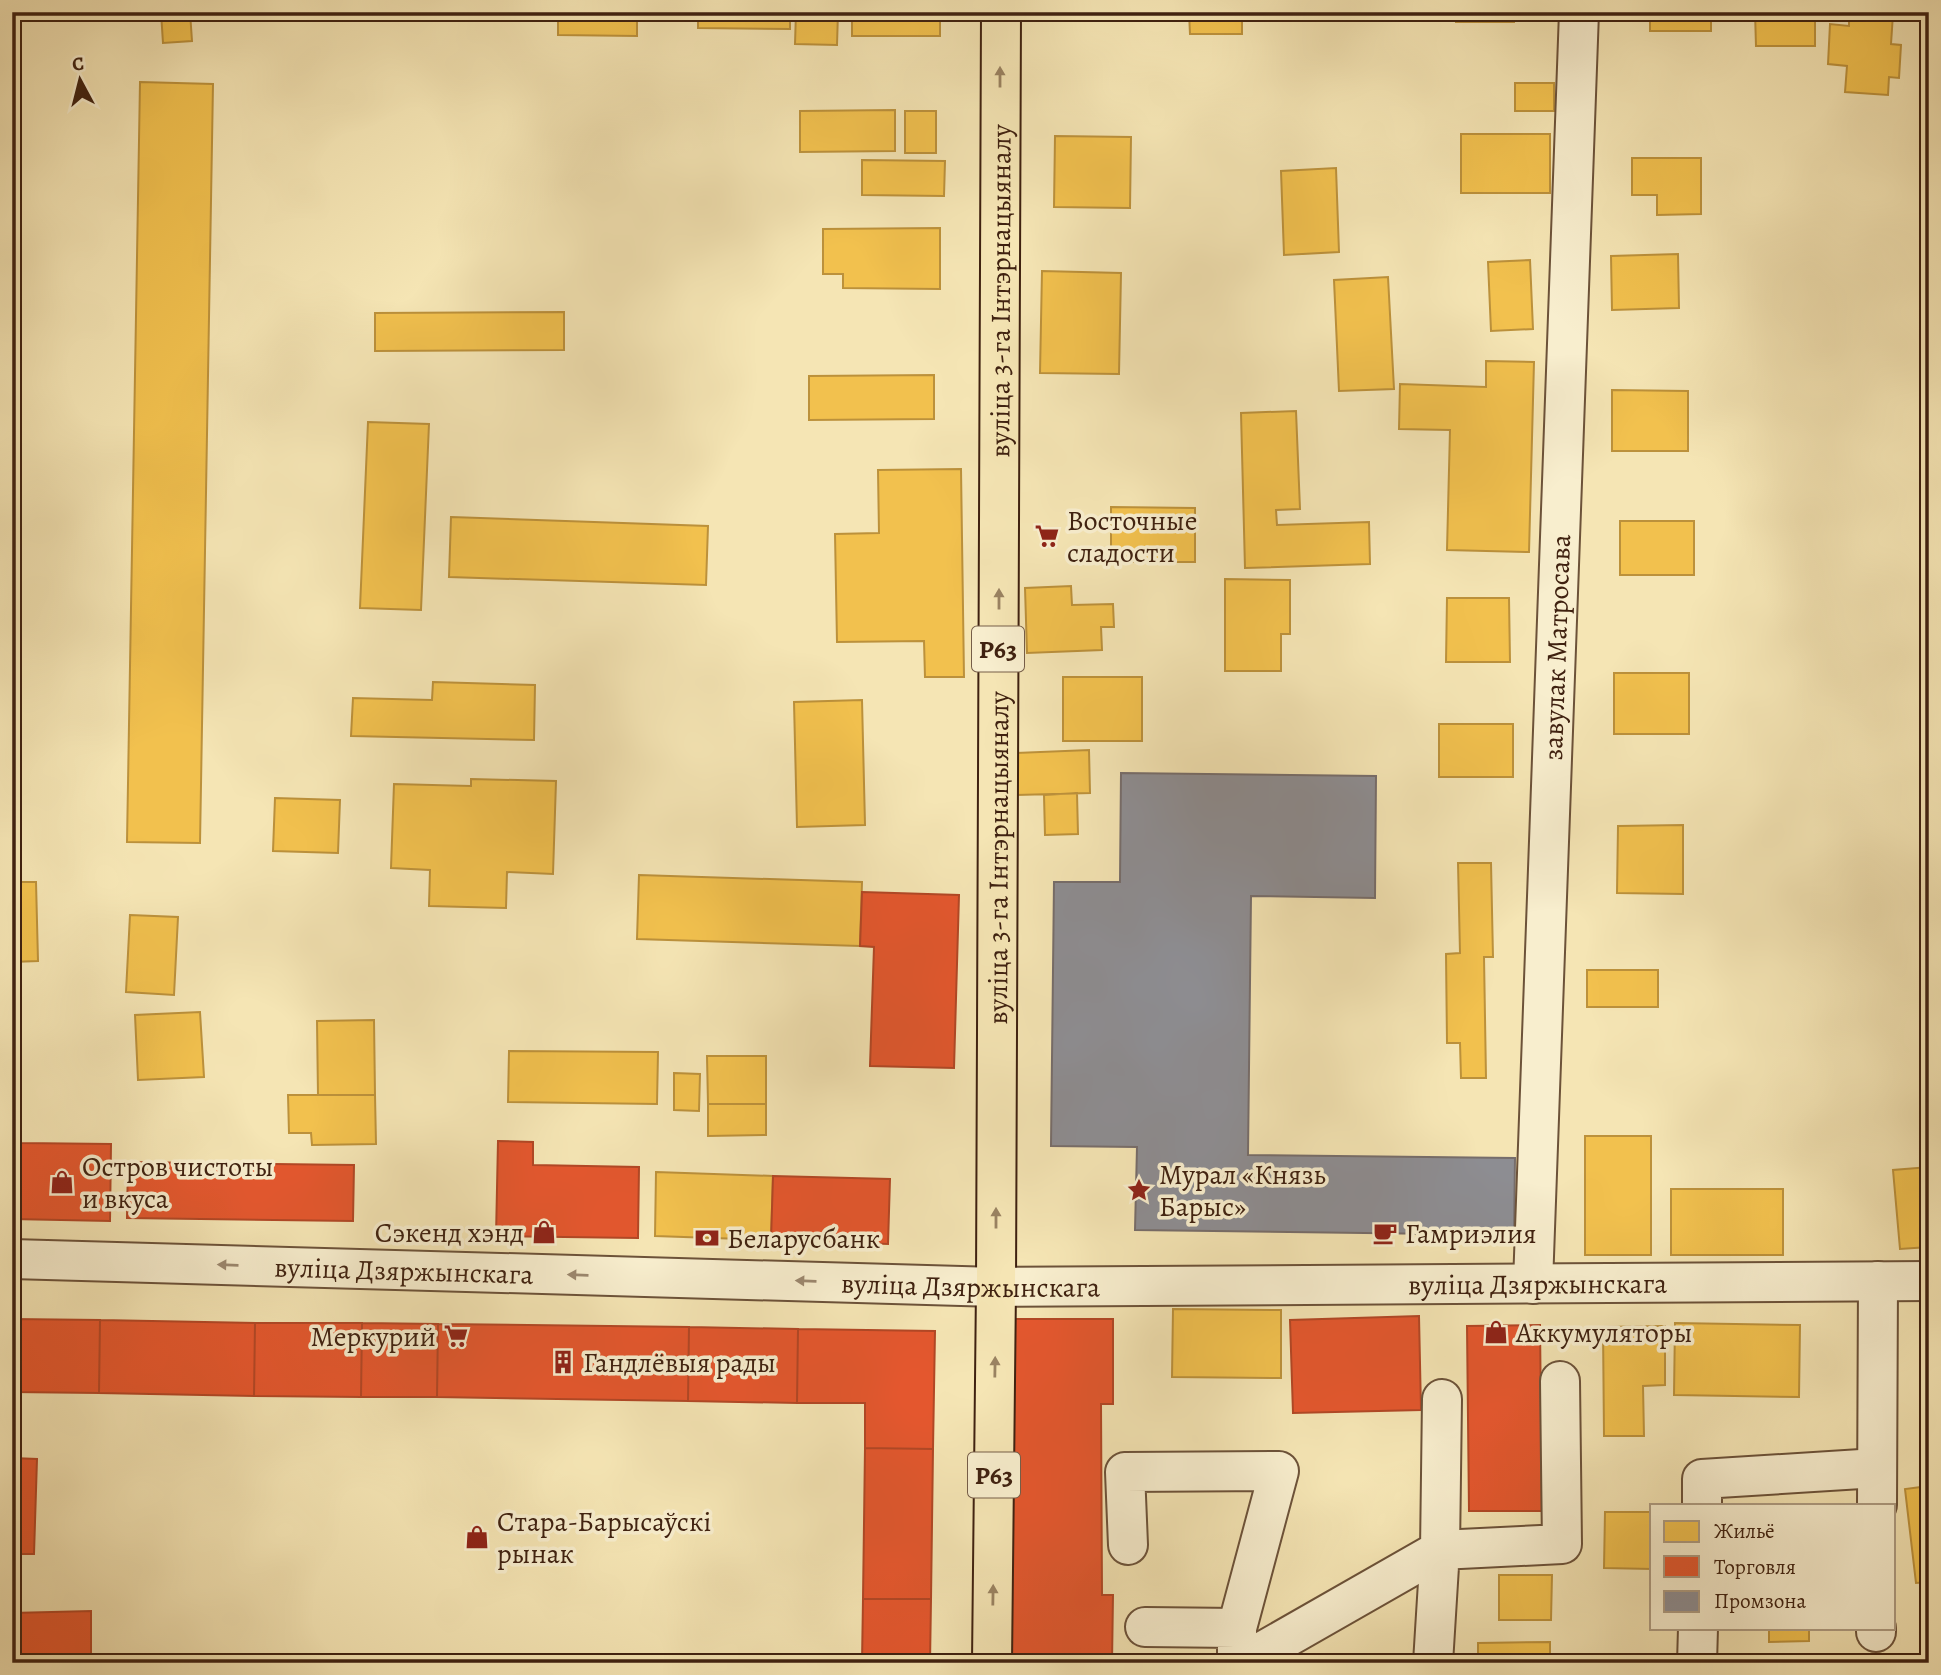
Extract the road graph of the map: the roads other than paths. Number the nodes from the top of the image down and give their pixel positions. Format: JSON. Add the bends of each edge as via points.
{"nodes":[{"id":1,"x":1001,"y":12,"type":"edge"},
{"id":2,"x":1580,"y":12,"type":"edge"},
{"id":3,"x":12,"y":1259,"type":"edge"},
{"id":4,"x":1878,"y":1281,"type":"junction"},
{"id":5,"x":1929,"y":1281,"type":"edge"},
{"id":6,"x":1533,"y":1284,"type":"junction"},
{"id":7,"x":996,"y":1287,"type":"junction"},
{"id":8,"x":1560,"y":1381,"type":"dead end"},
{"id":9,"x":1442,"y":1399,"type":"dead end"},
{"id":10,"x":1877,"y":1468,"type":"junction"},
{"id":11,"x":1702,"y":1504,"type":"edge"},
{"id":12,"x":1877,"y":1504,"type":"edge"},
{"id":13,"x":1128,"y":1545,"type":"dead end"},
{"id":14,"x":1440,"y":1550,"type":"junction"},
{"id":15,"x":1144,"y":1627,"type":"dead end"},
{"id":16,"x":1698,"y":1630,"type":"edge"},
{"id":17,"x":1239,"y":1651,"type":"edge"},
{"id":18,"x":992,"y":1663,"type":"edge"},
{"id":19,"x":1433,"y":1663,"type":"edge"},
{"id":20,"x":1697,"y":1663,"type":"edge"}],
"edges":[{"from":7,"to":1,"type":"main road","name":"вуліца 3-га Інтэрнацыяналу","number":"Р63","one_way":true},
{"from":2,"to":6,"type":"street","name":"завулак Матросава"},
{"from":7,"to":3,"type":"street","name":"вуліца Дзяржынскага","one_way":true},
{"from":4,"to":5,"type":"street","name":"вуліца Дзяржынскага"},
{"from":4,"to":6,"type":"street","name":"вуліца Дзяржынскага"},
{"from":4,"to":10,"type":"street"},
{"from":6,"to":7,"type":"street","name":"вуліца Дзяржынскага"},
{"from":18,"to":7,"type":"main road","name":"вуліца 3-га Інтэрнацыяналу","number":"Р63","one_way":true},
{"from":8,"to":14,"type":"street","via":[[1562,1544]]},
{"from":9,"to":14,"type":"street"},
{"from":10,"to":11,"type":"street","via":[[1702,1479]]},
{"from":10,"to":12,"type":"street"},
{"from":13,"to":17,"type":"street","via":[[1125,1472],[1279,1471]]},
{"from":14,"to":17,"type":"street"},
{"from":14,"to":19,"type":"street"},
{"from":15,"to":17,"type":"street"},
{"from":16,"to":20,"type":"street"}]}
